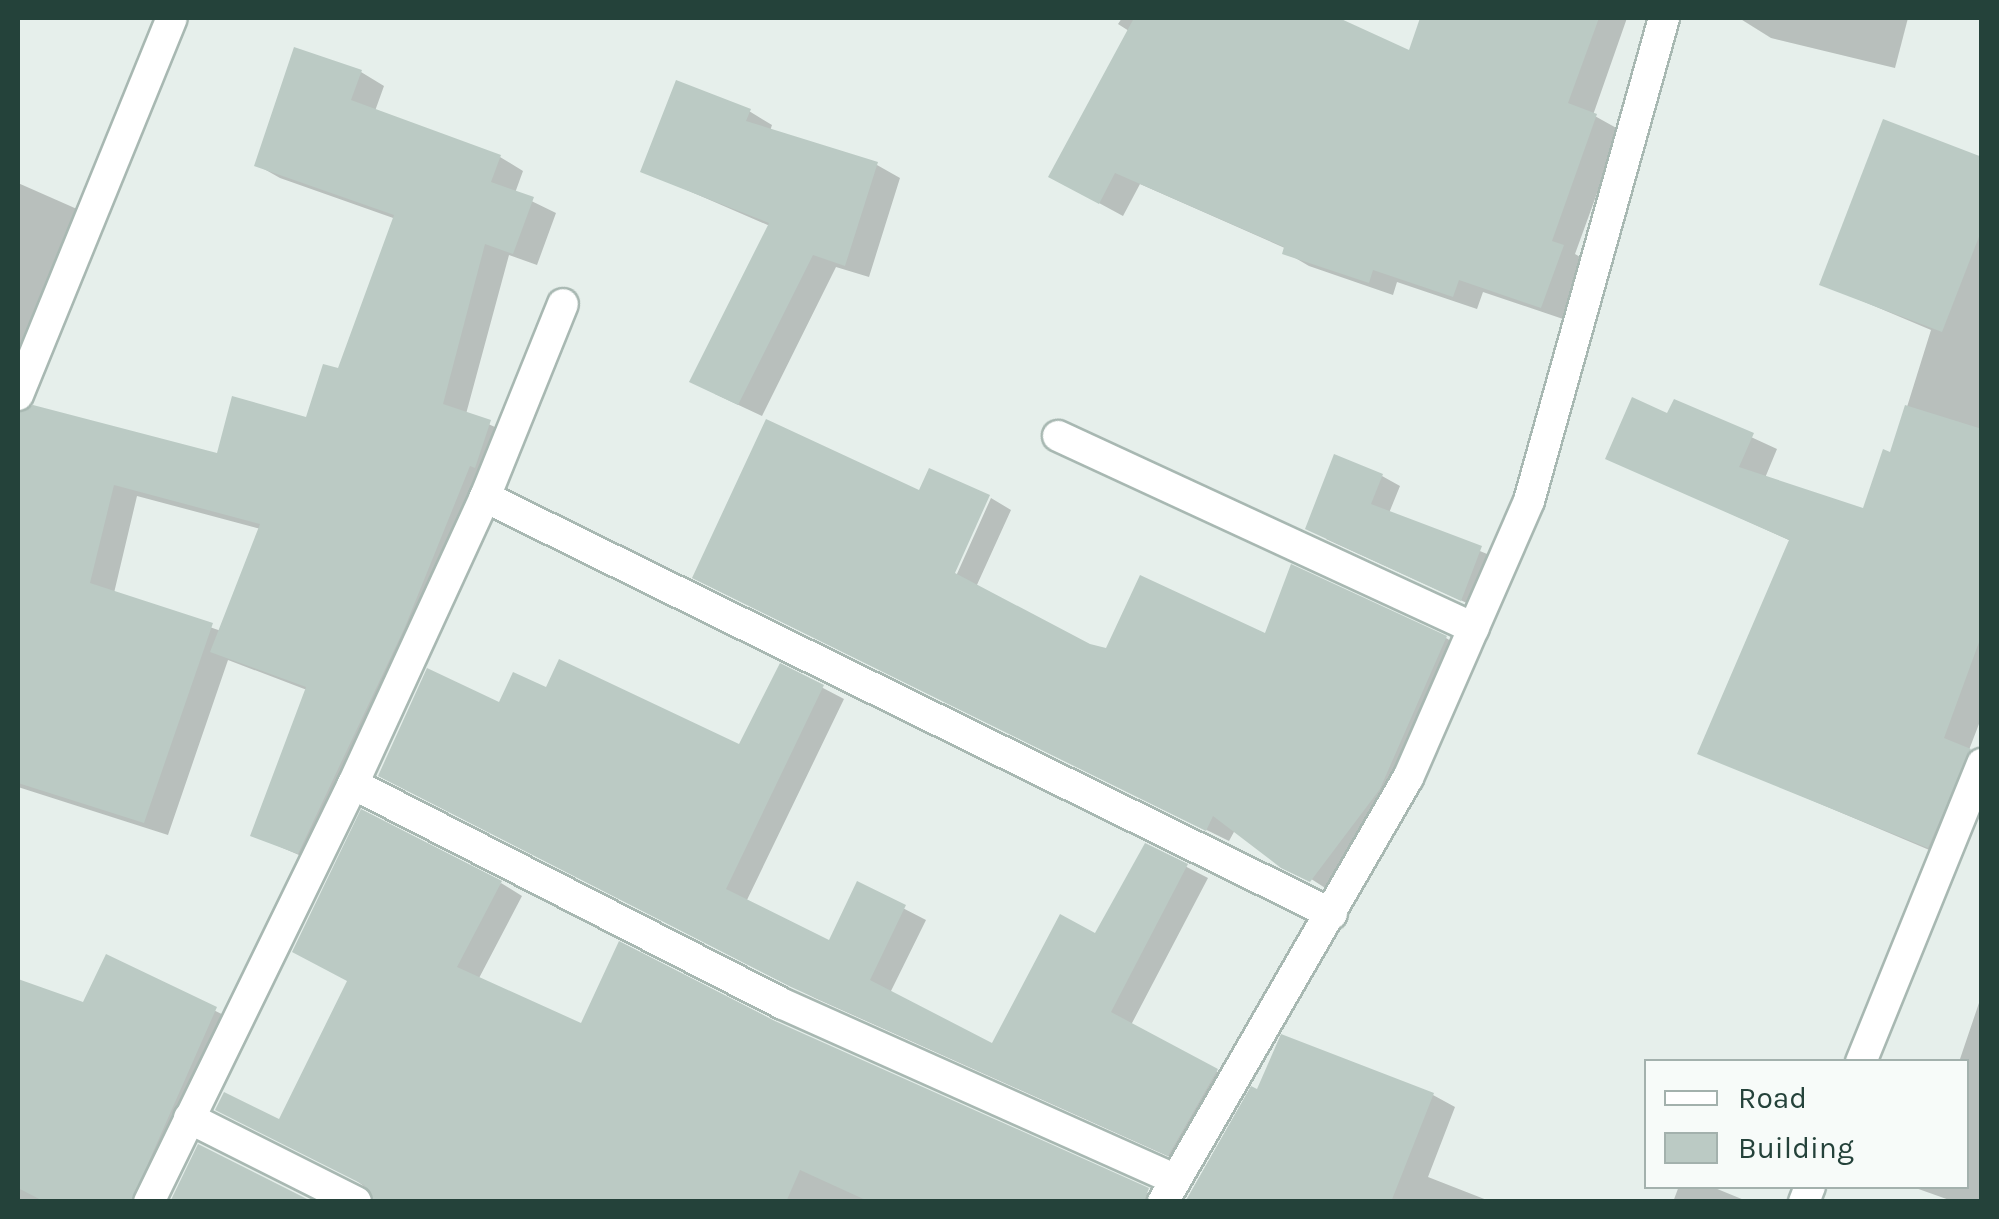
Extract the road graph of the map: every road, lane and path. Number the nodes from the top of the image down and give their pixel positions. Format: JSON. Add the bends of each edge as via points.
{"nodes":[{"id":1,"x":172,"y":18,"type":"edge"},
{"id":2,"x":1664,"y":18,"type":"edge"},
{"id":3,"x":563,"y":304,"type":"dead end"},
{"id":4,"x":18,"y":395,"type":"edge"},
{"id":5,"x":1058,"y":436,"type":"dead end"},
{"id":6,"x":485,"y":497,"type":"junction"},
{"id":7,"x":1474,"y":628,"type":"junction"},
{"id":8,"x":1982,"y":764,"type":"edge"},
{"id":9,"x":353,"y":784,"type":"junction"},
{"id":10,"x":1332,"y":914,"type":"junction"},
{"id":11,"x":1862,"y":1059,"type":"edge"},
{"id":12,"x":190,"y":1118,"type":"junction"},
{"id":13,"x":1169,"y":1190,"type":"edge"},
{"id":14,"x":149,"y":1202,"type":"edge"},
{"id":15,"x":356,"y":1202,"type":"edge"}],
"edges":[{"from":1,"to":4,"type":"street"},
{"from":2,"to":7,"type":"street","via":[[1529,501]]},
{"from":3,"to":6,"type":"street"},
{"from":5,"to":7,"type":"street"},
{"from":6,"to":9,"type":"street"},
{"from":6,"to":10,"type":"street"},
{"from":7,"to":10,"type":"street","via":[[1408,778]]},
{"from":8,"to":11,"type":"street"},
{"from":9,"to":12,"type":"street"},
{"from":9,"to":13,"type":"street"},
{"from":10,"to":13,"type":"street"},
{"from":12,"to":14,"type":"street"},
{"from":12,"to":15,"type":"street"}]}
